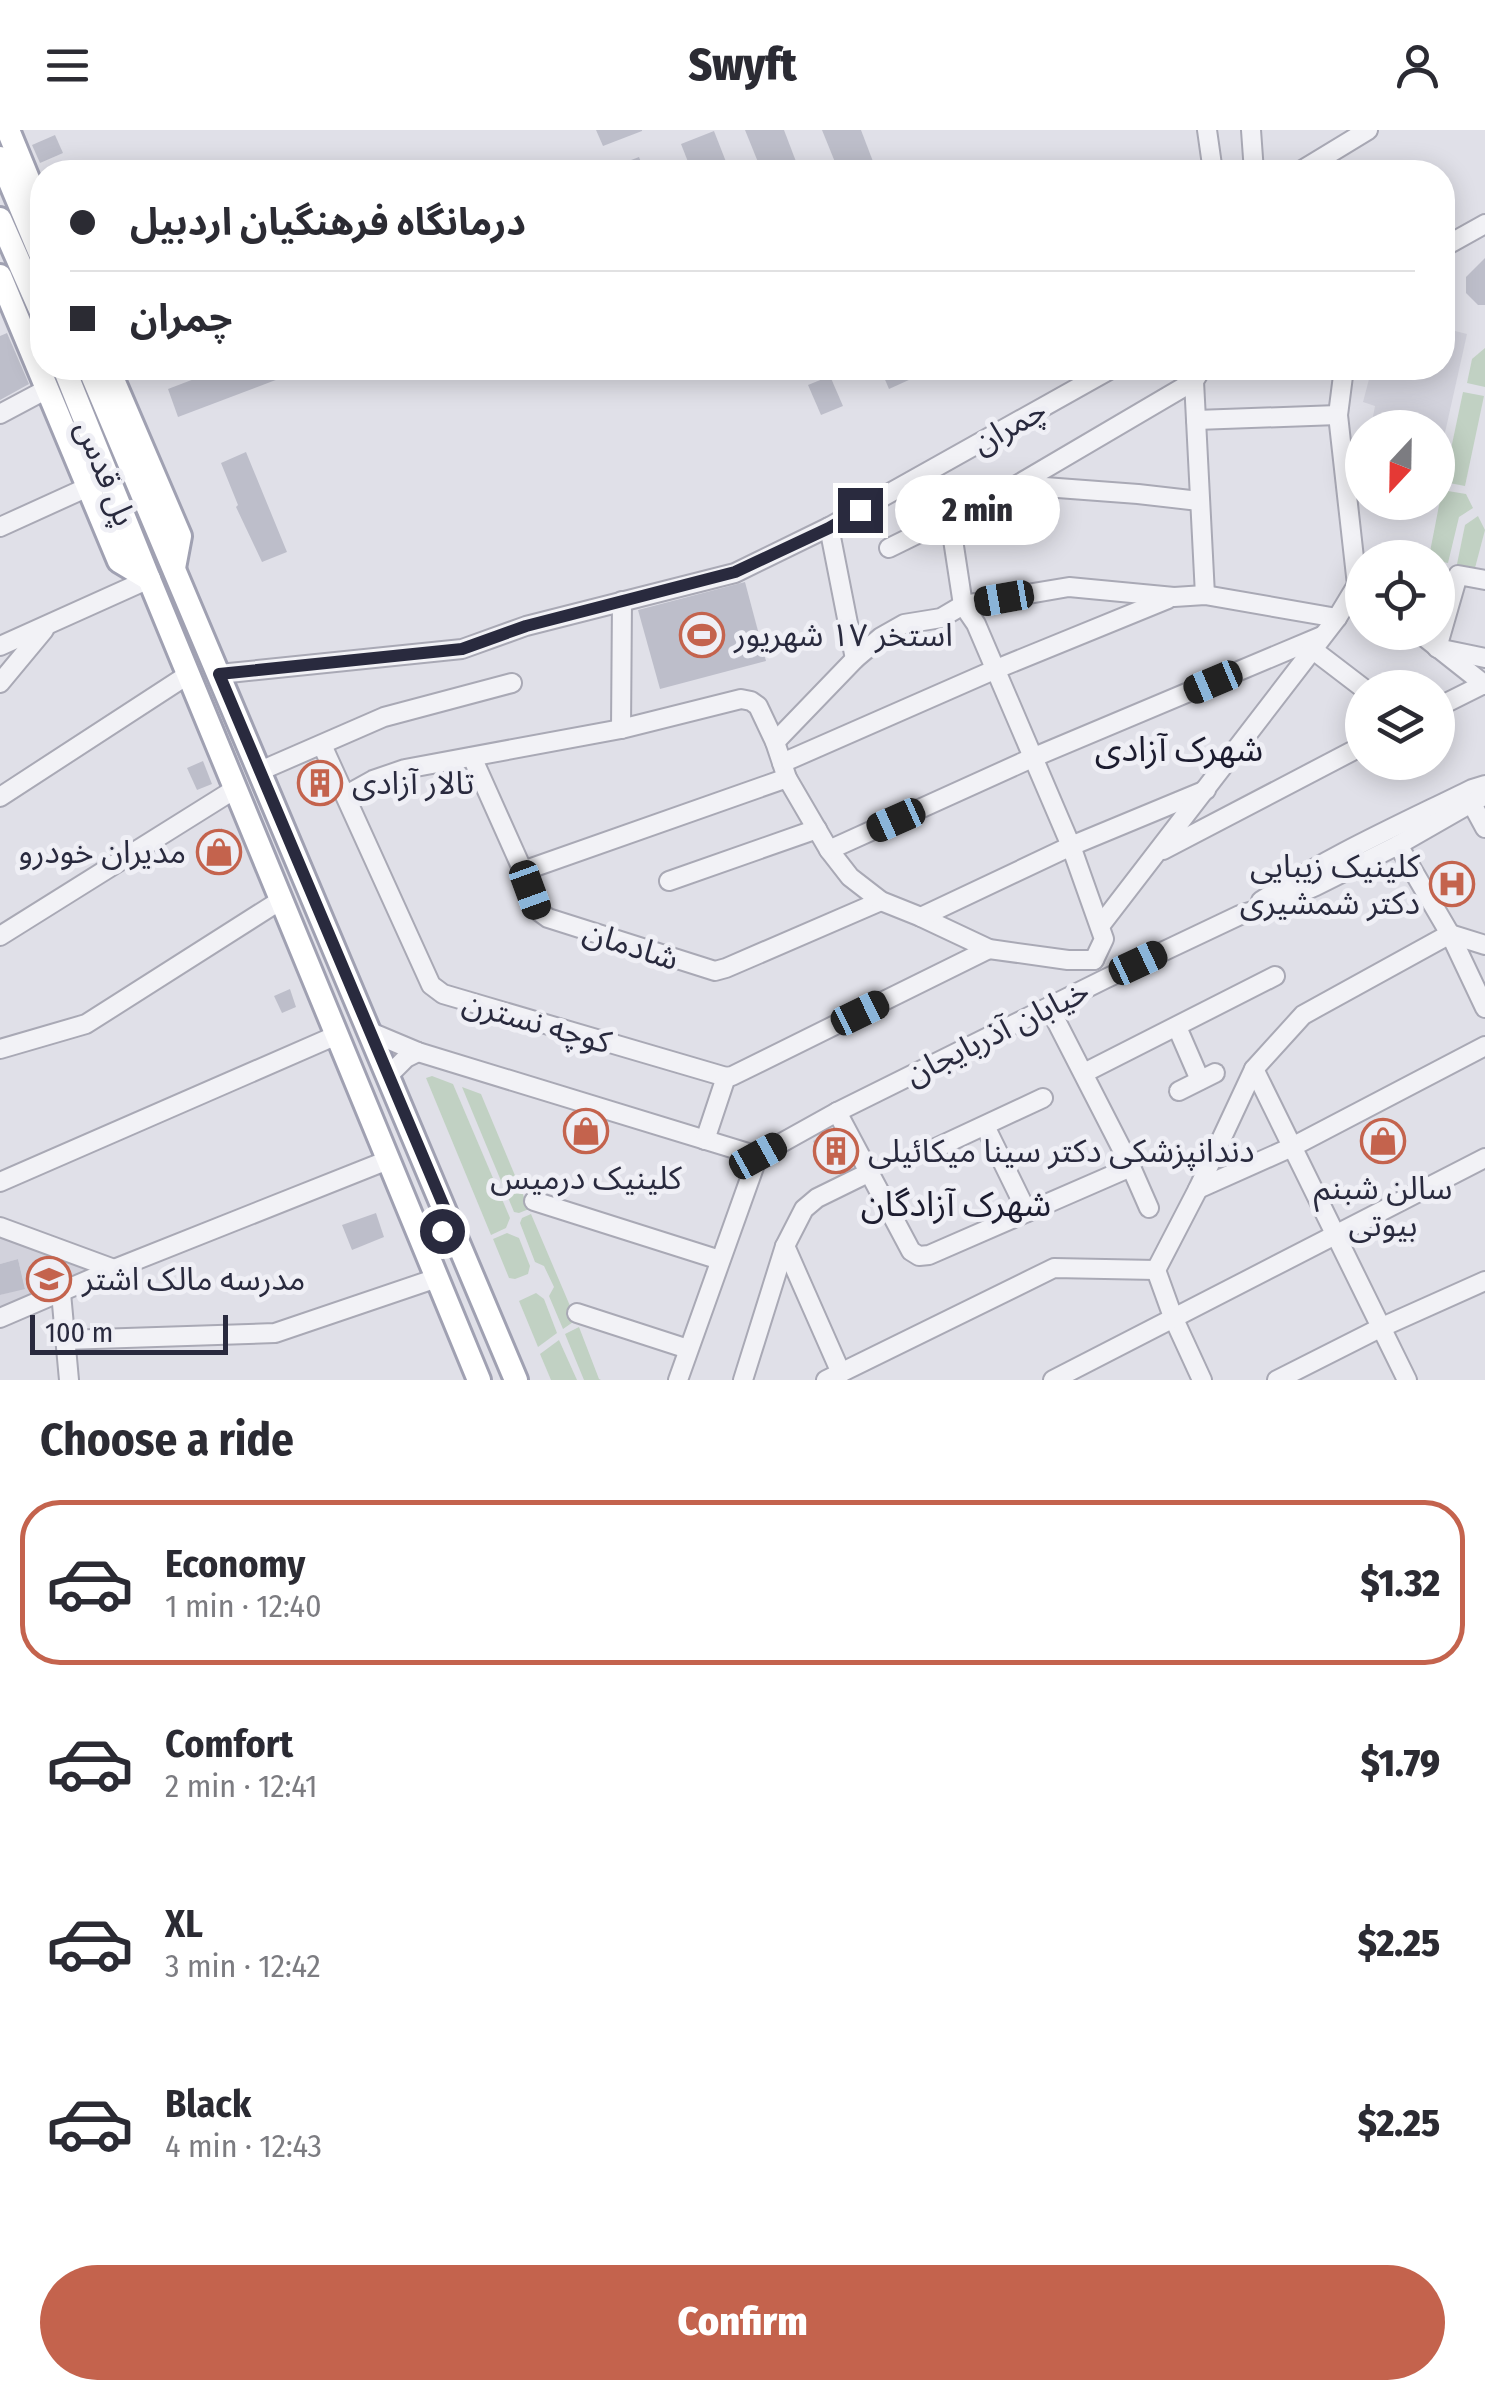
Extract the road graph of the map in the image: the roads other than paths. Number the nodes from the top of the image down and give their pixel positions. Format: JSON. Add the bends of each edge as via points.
{"nodes":[{"id":1,"x":1207,"y":130,"type":"edge"},
{"id":2,"x":1251,"y":130,"type":"edge"},
{"id":3,"x":1368,"y":130,"type":"edge"},
{"id":4,"x":8,"y":151,"type":"edge"},
{"id":5,"x":1211,"y":160,"type":"edge"},
{"id":6,"x":1253,"y":160,"type":"edge"},
{"id":7,"x":1319,"y":160,"type":"edge"},
{"id":8,"x":30,"y":191,"type":"edge"},
{"id":9,"x":0,"y":220,"type":"edge"},
{"id":10,"x":30,"y":220,"type":"edge"},
{"id":11,"x":1485,"y":224,"type":"edge"},
{"id":12,"x":1455,"y":241,"type":"edge"},
{"id":13,"x":0,"y":276,"type":"edge"},
{"id":14,"x":30,"y":287,"type":"edge"},
{"id":15,"x":30,"y":348,"type":"edge"},
{"id":16,"x":43,"y":380,"type":"edge"},
{"id":17,"x":69,"y":380,"type":"edge"},
{"id":18,"x":94,"y":380,"type":"edge"},
{"id":19,"x":113,"y":380,"type":"edge"},
{"id":20,"x":1092,"y":380,"type":"edge"},
{"id":21,"x":1188,"y":380,"type":"edge"},
{"id":22,"x":1198,"y":380,"type":"edge"},
{"id":23,"x":1342,"y":380,"type":"edge"},
{"id":24,"x":47,"y":389,"type":"junction"},
{"id":25,"x":0,"y":414,"type":"edge"},
{"id":26,"x":1338,"y":415,"type":"junction"},
{"id":27,"x":1196,"y":420,"type":"junction"},
{"id":28,"x":1018,"y":485,"type":"junction"},
{"id":29,"x":88,"y":487,"type":"junction"},
{"id":30,"x":1199,"y":501,"type":"junction"},
{"id":31,"x":950,"y":520,"type":"junction"},
{"id":32,"x":0,"y":527,"type":"edge"},
{"id":33,"x":829,"y":528,"type":"junction"},
{"id":34,"x":1354,"y":540,"type":"edge"},
{"id":35,"x":890,"y":548,"type":"dead end"},
{"id":36,"x":174,"y":568,"type":"junction"},
{"id":37,"x":148,"y":579,"type":"junction"},
{"id":38,"x":1485,"y":580,"type":"edge"},
{"id":39,"x":1455,"y":585,"type":"edge"},
{"id":40,"x":1205,"y":595,"type":"junction"},
{"id":41,"x":1174,"y":597,"type":"junction"},
{"id":42,"x":622,"y":601,"type":"junction"},
{"id":43,"x":963,"y":605,"type":"junction"},
{"id":44,"x":1345,"y":607,"type":"edge"},
{"id":45,"x":1337,"y":618,"type":"junction"},
{"id":46,"x":48,"y":625,"type":"junction"},
{"id":47,"x":1317,"y":642,"type":"junction"},
{"id":48,"x":0,"y":646,"type":"edge"},
{"id":49,"x":1440,"y":650,"type":"edge"},
{"id":50,"x":1447,"y":650,"type":"edge"},
{"id":51,"x":855,"y":658,"type":"junction"},
{"id":52,"x":1485,"y":658,"type":"edge"},
{"id":53,"x":994,"y":670,"type":"junction"},
{"id":54,"x":1345,"y":670,"type":"edge"},
{"id":55,"x":189,"y":674,"type":"junction"},
{"id":56,"x":219,"y":674,"type":"junction"},
{"id":57,"x":0,"y":684,"type":"edge"},
{"id":58,"x":512,"y":684,"type":"dead end"},
{"id":59,"x":1484,"y":685,"type":"edge"},
{"id":60,"x":1455,"y":699,"type":"edge"},
{"id":61,"x":620,"y":729,"type":"junction"},
{"id":62,"x":776,"y":742,"type":"junction"},
{"id":63,"x":322,"y":746,"type":"junction"},
{"id":64,"x":1345,"y":755,"type":"edge"},
{"id":65,"x":472,"y":757,"type":"junction"},
{"id":66,"x":1032,"y":758,"type":"junction"},
{"id":67,"x":784,"y":770,"type":"junction"},
{"id":68,"x":260,"y":771,"type":"junction"},
{"id":69,"x":1485,"y":786,"type":"edge"},
{"id":70,"x":235,"y":789,"type":"junction"},
{"id":71,"x":1206,"y":790,"type":"junction"},
{"id":72,"x":0,"y":796,"type":"edge"},
{"id":73,"x":346,"y":796,"type":"junction"},
{"id":74,"x":1478,"y":799,"type":"edge"},
{"id":75,"x":1485,"y":828,"type":"edge"},
{"id":76,"x":817,"y":829,"type":"junction"},
{"id":77,"x":1398,"y":845,"type":"junction"},
{"id":78,"x":1071,"y":846,"type":"junction"},
{"id":79,"x":829,"y":850,"type":"junction"},
{"id":80,"x":1158,"y":852,"type":"junction"},
{"id":81,"x":523,"y":871,"type":"junction"},
{"id":82,"x":668,"y":880,"type":"dead end"},
{"id":83,"x":281,"y":900,"type":"junction"},
{"id":84,"x":881,"y":901,"type":"junction"},
{"id":85,"x":1240,"y":915,"type":"junction"},
{"id":86,"x":921,"y":917,"type":"junction"},
{"id":87,"x":1100,"y":926,"type":"junction"},
{"id":88,"x":1450,"y":934,"type":"junction"},
{"id":89,"x":0,"y":936,"type":"edge"},
{"id":90,"x":1485,"y":945,"type":"edge"},
{"id":91,"x":988,"y":950,"type":"junction"},
{"id":92,"x":1094,"y":960,"type":"junction"},
{"id":93,"x":1275,"y":976,"type":"dead end"},
{"id":94,"x":1104,"y":979,"type":"junction"},
{"id":95,"x":1049,"y":1007,"type":"junction"},
{"id":96,"x":1485,"y":1008,"type":"edge"},
{"id":97,"x":1176,"y":1027,"type":"junction"},
{"id":98,"x":368,"y":1031,"type":"junction"},
{"id":99,"x":337,"y":1035,"type":"junction"},
{"id":100,"x":1485,"y":1046,"type":"edge"},
{"id":101,"x":0,"y":1050,"type":"edge"},
{"id":102,"x":418,"y":1052,"type":"junction"},
{"id":103,"x":1254,"y":1069,"type":"junction"},
{"id":104,"x":1084,"y":1073,"type":"junction"},
{"id":105,"x":388,"y":1076,"type":"junction"},
{"id":106,"x":726,"y":1077,"type":"junction"},
{"id":107,"x":1179,"y":1091,"type":"dead end"},
{"id":108,"x":1042,"y":1098,"type":"dead end"},
{"id":109,"x":837,"y":1112,"type":"junction"},
{"id":110,"x":985,"y":1126,"type":"junction"},
{"id":111,"x":705,"y":1140,"type":"junction"},
{"id":112,"x":936,"y":1148,"type":"dead end"},
{"id":113,"x":1292,"y":1148,"type":"junction"},
{"id":114,"x":758,"y":1156,"type":"junction"},
{"id":115,"x":1485,"y":1158,"type":"edge"},
{"id":116,"x":388,"y":1160,"type":"junction"},
{"id":117,"x":1130,"y":1167,"type":"junction"},
{"id":118,"x":870,"y":1172,"type":"junction"},
{"id":119,"x":0,"y":1182,"type":"edge"},
{"id":120,"x":1198,"y":1189,"type":"junction"},
{"id":121,"x":534,"y":1202,"type":"dead end"},
{"id":122,"x":1149,"y":1208,"type":"dead end"},
{"id":123,"x":445,"y":1209,"type":"junction"},
{"id":124,"x":1028,"y":1212,"type":"junction"},
{"id":125,"x":0,"y":1227,"type":"edge"},
{"id":126,"x":1335,"y":1236,"type":"junction"},
{"id":127,"x":785,"y":1246,"type":"junction"},
{"id":128,"x":720,"y":1260,"type":"junction"},
{"id":129,"x":114,"y":1269,"type":"junction"},
{"id":130,"x":1156,"y":1270,"type":"junction"},
{"id":131,"x":1485,"y":1281,"type":"edge"},
{"id":132,"x":439,"y":1283,"type":"junction"},
{"id":133,"x":62,"y":1292,"type":"junction"},
{"id":134,"x":577,"y":1313,"type":"dead end"},
{"id":135,"x":1173,"y":1317,"type":"junction"},
{"id":136,"x":0,"y":1318,"type":"edge"},
{"id":137,"x":1380,"y":1328,"type":"junction"},
{"id":138,"x":64,"y":1340,"type":"junction"},
{"id":139,"x":688,"y":1349,"type":"junction"},
{"id":140,"x":833,"y":1376,"type":"edge"},
{"id":141,"x":70,"y":1380,"type":"edge"},
{"id":142,"x":479,"y":1380,"type":"edge"},
{"id":143,"x":516,"y":1380,"type":"edge"},
{"id":144,"x":678,"y":1380,"type":"edge"},
{"id":145,"x":743,"y":1380,"type":"edge"},
{"id":146,"x":1052,"y":1380,"type":"edge"},
{"id":147,"x":1202,"y":1380,"type":"edge"},
{"id":148,"x":1277,"y":1380,"type":"edge"},
{"id":149,"x":1406,"y":1380,"type":"edge"}],
"edges":[{"from":1,"to":5,"type":"street"},
{"from":2,"to":6,"type":"street"},
{"from":3,"to":7,"type":"street"},
{"from":4,"to":8,"type":"main road"},
{"from":4,"to":10,"type":"main road"},
{"from":9,"to":14,"type":"main road"},
{"from":11,"to":12,"type":"street"},
{"from":13,"to":15,"type":"main road"},
{"from":16,"to":24,"type":"main road"},
{"from":17,"to":37,"type":"main road","name":"پل قدس"},
{"from":18,"to":36,"type":"main road","name":"پل قدس"},
{"from":19,"to":36,"type":"main road","via":[[180,536]]},
{"from":20,"to":33,"type":"street","name":"چمران"},
{"from":21,"to":28,"type":"street"},
{"from":22,"to":27,"type":"street"},
{"from":23,"to":26,"type":"street"},
{"from":24,"to":25,"type":"street"},
{"from":24,"to":29,"type":"main road"},
{"from":26,"to":27,"type":"street"},
{"from":26,"to":34,"type":"street"},
{"from":27,"to":30,"type":"street"},
{"from":28,"to":30,"type":"street"},
{"from":28,"to":31,"type":"street"},
{"from":29,"to":32,"type":"street"},
{"from":29,"to":37,"type":"main road","via":[[119,560]]},
{"from":30,"to":40,"type":"street"},
{"from":31,"to":35,"type":"street"},
{"from":31,"to":43,"type":"street"},
{"from":33,"to":42,"type":"street","name":"چمران","via":[[735,572]]},
{"from":33,"to":51,"type":"street"},
{"from":36,"to":56,"type":"main road","name":"پل قدس"},
{"from":37,"to":46,"type":"street"},
{"from":37,"to":55,"type":"main road","name":"پل قدس"},
{"from":38,"to":39,"type":"street","via":[[1458,575]]},
{"from":40,"to":41,"type":"street"},
{"from":40,"to":45,"type":"street"},
{"from":41,"to":43,"type":"street","via":[[1069,587]]},
{"from":41,"to":53,"type":"street"},
{"from":42,"to":56,"type":"street","name":"چمران","via":[[462,649]]},
{"from":42,"to":61,"type":"street"},
{"from":43,"to":51,"type":"street","via":[[940,618],[904,624]]},
{"from":43,"to":53,"type":"street"},
{"from":44,"to":45,"type":"street"},
{"from":45,"to":47,"type":"street"},
{"from":46,"to":48,"type":"street"},
{"from":46,"to":57,"type":"street"},
{"from":47,"to":54,"type":"street"},
{"from":47,"to":66,"type":"street"},
{"from":47,"to":71,"type":"street"},
{"from":49,"to":59,"type":"street"},
{"from":50,"to":52,"type":"street"},
{"from":51,"to":62,"type":"street"},
{"from":53,"to":66,"type":"street"},
{"from":53,"to":67,"type":"street"},
{"from":55,"to":70,"type":"main road","name":"پل قدس"},
{"from":55,"to":72,"type":"street"},
{"from":56,"to":68,"type":"main road","name":"پل قدس"},
{"from":58,"to":63,"type":"street","via":[[384,718]]},
{"from":59,"to":60,"type":"street"},
{"from":61,"to":62,"type":"street","via":[[741,698],[758,706]]},
{"from":61,"to":65,"type":"street"},
{"from":62,"to":67,"type":"street"},
{"from":63,"to":68,"type":"street"},
{"from":63,"to":73,"type":"street","name":"کوچه نسترن"},
{"from":64,"to":80,"type":"street"},
{"from":65,"to":73,"type":"street","via":[[405,768]]},
{"from":65,"to":81,"type":"street","name":"شادمان"},
{"from":66,"to":78,"type":"street"},
{"from":66,"to":79,"type":"street"},
{"from":67,"to":76,"type":"street"},
{"from":67,"to":81,"type":"street"},
{"from":68,"to":98,"type":"main road","name":"پل قدس"},
{"from":69,"to":85,"type":"street","name":"خیابان آذربایجان","via":[[1356,846]]},
{"from":70,"to":83,"type":"main road","name":"پل قدس"},
{"from":70,"to":89,"type":"street"},
{"from":71,"to":78,"type":"street"},
{"from":71,"to":80,"type":"street"},
{"from":73,"to":106,"type":"street","name":"کوچه نسترن","via":[[435,989]]},
{"from":74,"to":75,"type":"street"},
{"from":74,"to":77,"type":"street","name":"خیابان آذربایجان"},
{"from":76,"to":79,"type":"street"},
{"from":76,"to":82,"type":"street"},
{"from":77,"to":85,"type":"street","name":"خیابان آذربایجان"},
{"from":77,"to":88,"type":"street"},
{"from":78,"to":86,"type":"street"},
{"from":78,"to":87,"type":"street"},
{"from":79,"to":84,"type":"street"},
{"from":80,"to":87,"type":"street"},
{"from":81,"to":84,"type":"street","name":"شادمان","via":[[542,916],[715,971]]},
{"from":83,"to":99,"type":"main road","name":"پل قدس"},
{"from":83,"to":101,"type":"street","via":[[86,1024]]},
{"from":84,"to":86,"type":"street"},
{"from":85,"to":94,"type":"street","name":"خیابان آذربایجان"},
{"from":86,"to":91,"type":"street"},
{"from":87,"to":92,"type":"street","via":[[1104,939]]},
{"from":88,"to":90,"type":"street"},
{"from":88,"to":96,"type":"street"},
{"from":88,"to":103,"type":"street","via":[[1303,1016]]},
{"from":91,"to":92,"type":"street"},
{"from":91,"to":106,"type":"street"},
{"from":92,"to":94,"type":"street"},
{"from":93,"to":97,"type":"street"},
{"from":94,"to":95,"type":"street","name":"خیابان آذربایجان"},
{"from":95,"to":104,"type":"street"},
{"from":95,"to":109,"type":"street","name":"خیابان آذربایجان"},
{"from":97,"to":104,"type":"street"},
{"from":97,"to":107,"type":"street","via":[[1207,1077]]},
{"from":98,"to":102,"type":"street"},
{"from":98,"to":105,"type":"main road","name":"پل قدس"},
{"from":99,"to":116,"type":"main road","name":"پل قدس"},
{"from":99,"to":119,"type":"street"},
{"from":100,"to":113,"type":"street"},
{"from":102,"to":105,"type":"street"},
{"from":102,"to":111,"type":"street"},
{"from":103,"to":113,"type":"street"},
{"from":103,"to":120,"type":"street"},
{"from":104,"to":117,"type":"street"},
{"from":105,"to":123,"type":"main road","name":"پل قدس"},
{"from":106,"to":111,"type":"street"},
{"from":108,"to":110,"type":"street"},
{"from":109,"to":114,"type":"street","name":"خیابان آذربایجان"},
{"from":109,"to":118,"type":"street"},
{"from":110,"to":112,"type":"street"},
{"from":110,"to":124,"type":"street"},
{"from":111,"to":114,"type":"street"},
{"from":113,"to":120,"type":"street"},
{"from":113,"to":126,"type":"street"},
{"from":114,"to":128,"type":"street"},
{"from":115,"to":126,"type":"street"},
{"from":116,"to":129,"type":"street"},
{"from":116,"to":132,"type":"main road","name":"پل قدس"},
{"from":117,"to":122,"type":"street"},
{"from":117,"to":124,"type":"street"},
{"from":118,"to":124,"type":"street","via":[[919,1256]]},
{"from":118,"to":127,"type":"street","via":[[816,1198]]},
{"from":120,"to":130,"type":"street"},
{"from":121,"to":128,"type":"street"},
{"from":123,"to":132,"type":"main road","via":[[442,1231],[462,1293],[450,1297]]},
{"from":123,"to":143,"type":"main road"},
{"from":125,"to":129,"type":"street"},
{"from":126,"to":135,"type":"street"},
{"from":126,"to":137,"type":"street"},
{"from":127,"to":140,"type":"street"},
{"from":127,"to":145,"type":"street"},
{"from":128,"to":139,"type":"street"},
{"from":129,"to":133,"type":"street"},
{"from":130,"to":135,"type":"street"},
{"from":130,"to":140,"type":"street","via":[[1054,1268]]},
{"from":131,"to":137,"type":"street"},
{"from":132,"to":138,"type":"street","via":[[275,1333]]},
{"from":132,"to":142,"type":"main road","name":"پل قدس"},
{"from":133,"to":136,"type":"street"},
{"from":133,"to":138,"type":"street"},
{"from":134,"to":139,"type":"street"},
{"from":135,"to":146,"type":"street"},
{"from":135,"to":147,"type":"street"},
{"from":137,"to":148,"type":"street"},
{"from":137,"to":149,"type":"street"},
{"from":138,"to":141,"type":"street"},
{"from":139,"to":144,"type":"street"}]}
